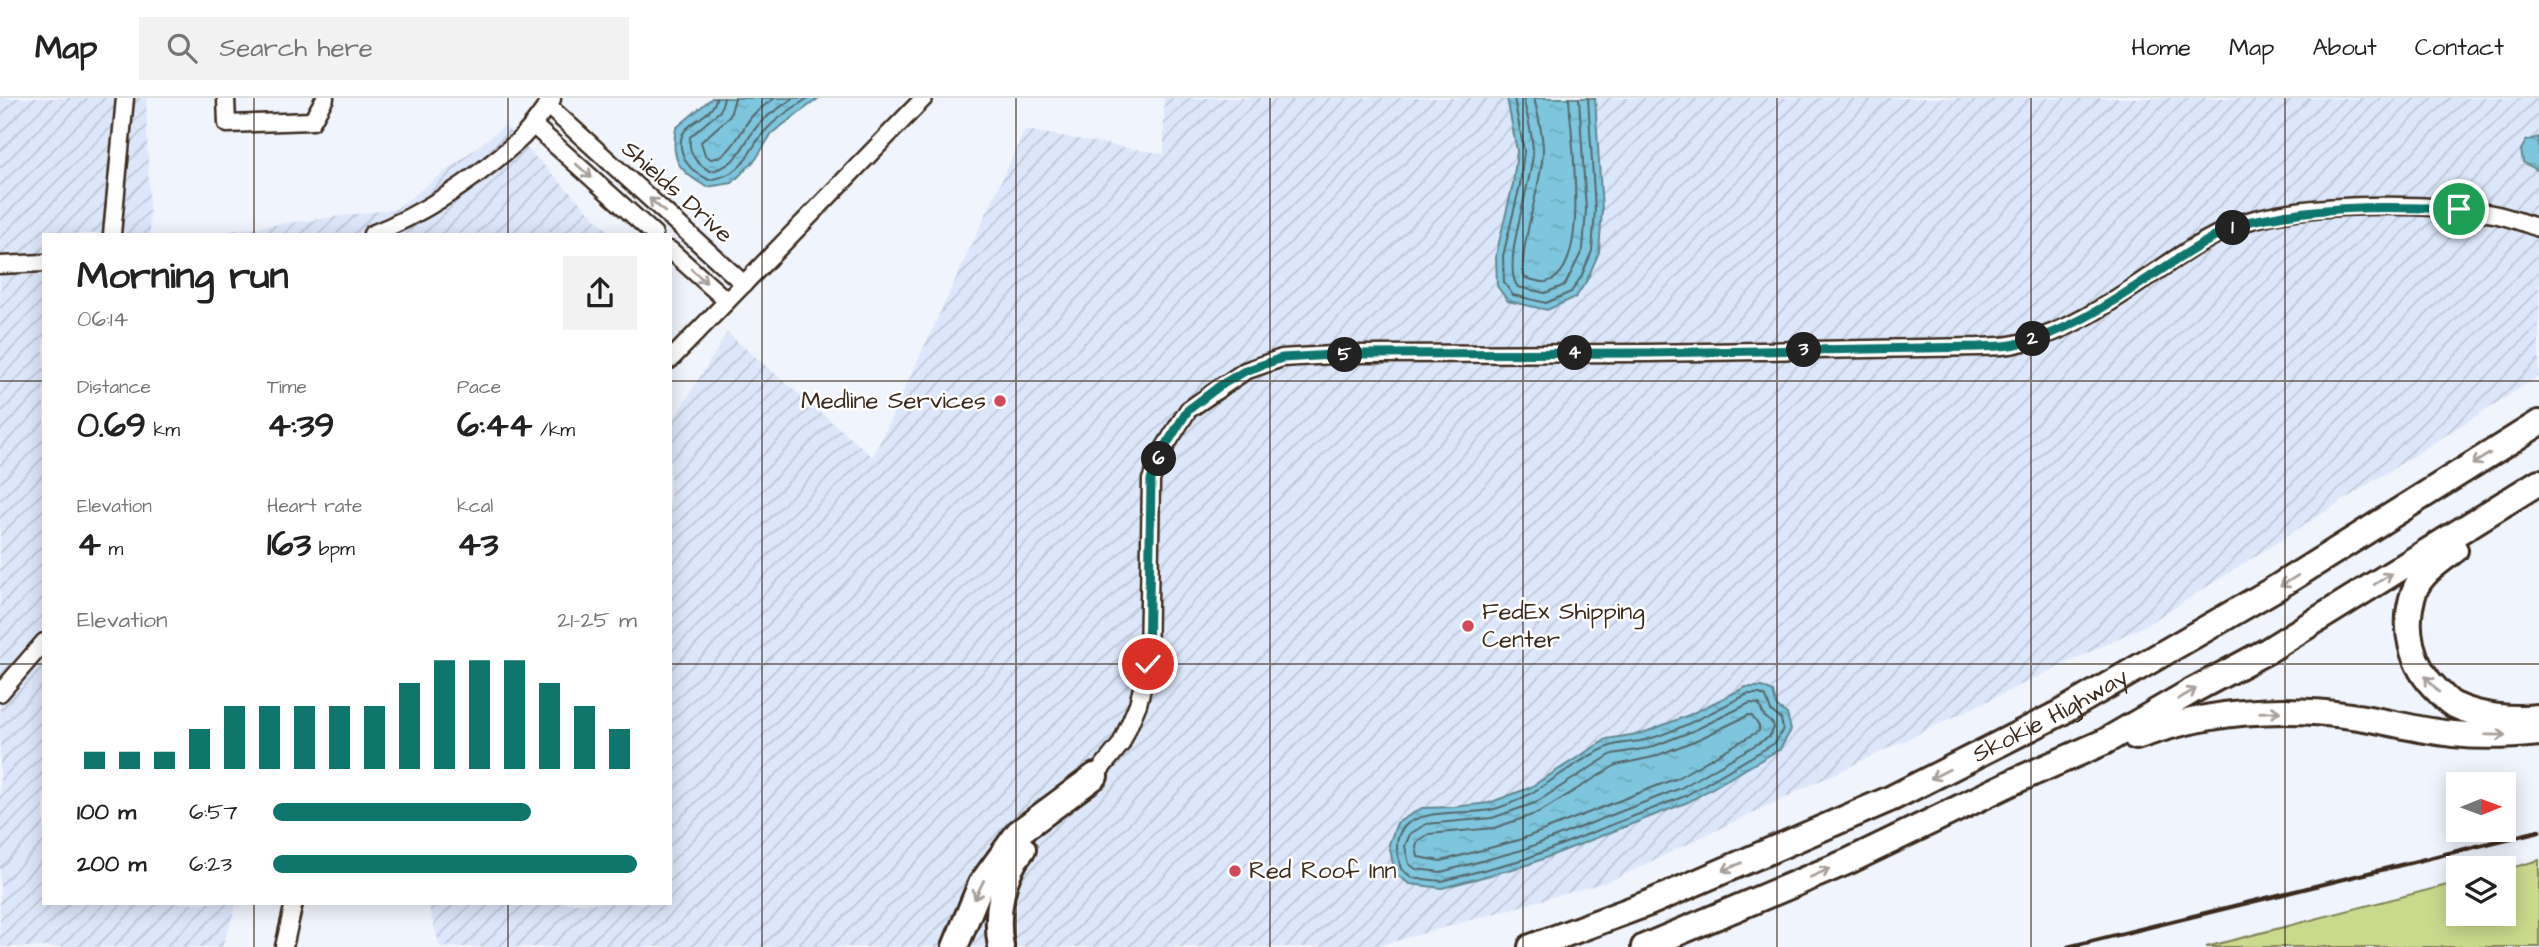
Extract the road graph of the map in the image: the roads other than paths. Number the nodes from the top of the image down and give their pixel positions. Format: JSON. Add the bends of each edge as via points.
{"nodes":[{"id":1,"x":125,"y":98,"type":"edge"},
{"id":2,"x":226,"y":98,"type":"edge"},
{"id":3,"x":325,"y":98,"type":"edge"},
{"id":4,"x":924,"y":98,"type":"edge"},
{"id":5,"x":550,"y":102,"type":"edge"},
{"id":6,"x":533,"y":125,"type":"junction"},
{"id":7,"x":2539,"y":228,"type":"edge"},
{"id":8,"x":112,"y":233,"type":"edge"},
{"id":9,"x":374,"y":233,"type":"edge"},
{"id":10,"x":653,"y":233,"type":"edge"},
{"id":11,"x":672,"y":252,"type":"edge"},
{"id":12,"x":42,"y":263,"type":"edge"},
{"id":13,"x":0,"y":265,"type":"edge"},
{"id":14,"x":744,"y":284,"type":"junction"},
{"id":15,"x":727,"y":301,"type":"junction"},
{"id":16,"x":672,"y":358,"type":"edge"},
{"id":17,"x":2539,"y":423,"type":"edge"},
{"id":18,"x":2539,"y":482,"type":"edge"},
{"id":19,"x":2539,"y":488,"type":"edge"},
{"id":20,"x":42,"y":644,"type":"edge"},
{"id":21,"x":0,"y":692,"type":"edge"},
{"id":22,"x":2539,"y":717,"type":"edge"},
{"id":23,"x":2539,"y":733,"type":"edge"},
{"id":24,"x":1095,"y":776,"type":"junction"},
{"id":25,"x":2017,"y":780,"type":"junction"},
{"id":26,"x":295,"y":905,"type":"edge"},
{"id":27,"x":285,"y":947,"type":"edge"},
{"id":28,"x":955,"y":947,"type":"edge"},
{"id":29,"x":1001,"y":947,"type":"edge"},
{"id":30,"x":1531,"y":947,"type":"edge"},
{"id":31,"x":1644,"y":947,"type":"edge"}],
"edges":[{"from":1,"to":8,"type":"street"},
{"from":2,"to":3,"type":"street","via":[[227,124],[312,121]]},
{"from":4,"to":14,"type":"street"},
{"from":5,"to":6,"type":"street"},
{"from":14,"to":5,"type":"street","name":"Shields Drive","one_way":true},
{"from":6,"to":9,"type":"street","via":[[452,192]]},
{"from":6,"to":10,"type":"street","name":"Shields Drive","one_way":true},
{"from":7,"to":24,"type":"street","via":[[2496,215],[2410,207],[2295,212],[2244,222],[2193,247],[2068,325],[2015,344],[1349,354],[1282,358],[1245,371],[1188,410],[1151,480],[1148,664],[1121,744]]},
{"from":11,"to":15,"type":"street","name":"Shields Drive","one_way":true},
{"from":12,"to":13,"type":"street"},
{"from":14,"to":15,"type":"street"},
{"from":15,"to":16,"type":"street"},
{"from":17,"to":30,"type":"highway","name":"Skokie Highway","one_way":true,"via":[[2276,588],[2060,713],[1892,798],[1649,903]]},
{"from":25,"to":18,"type":"highway","name":"Skokie Highway","one_way":true,"via":[[2104,742],[2267,651]]},
{"from":22,"to":19,"type":"highway","one_way":true,"via":[[2483,715],[2452,704],[2428,682],[2413,654],[2408,623],[2414,590],[2432,568]]},
{"from":20,"to":21,"type":"street"},
{"from":25,"to":23,"type":"highway","one_way":true,"via":[[2162,727],[2251,712],[2356,716],[2454,734]]},
{"from":24,"to":28,"type":"highway","one_way":true,"via":[[1018,832],[981,884]]},
{"from":24,"to":29,"type":"highway","via":[[1020,852],[1006,879],[998,914]]},
{"from":31,"to":25,"type":"highway","name":"Skokie Highway","one_way":true,"via":[[1849,861]]},
{"from":26,"to":27,"type":"street"}]}
